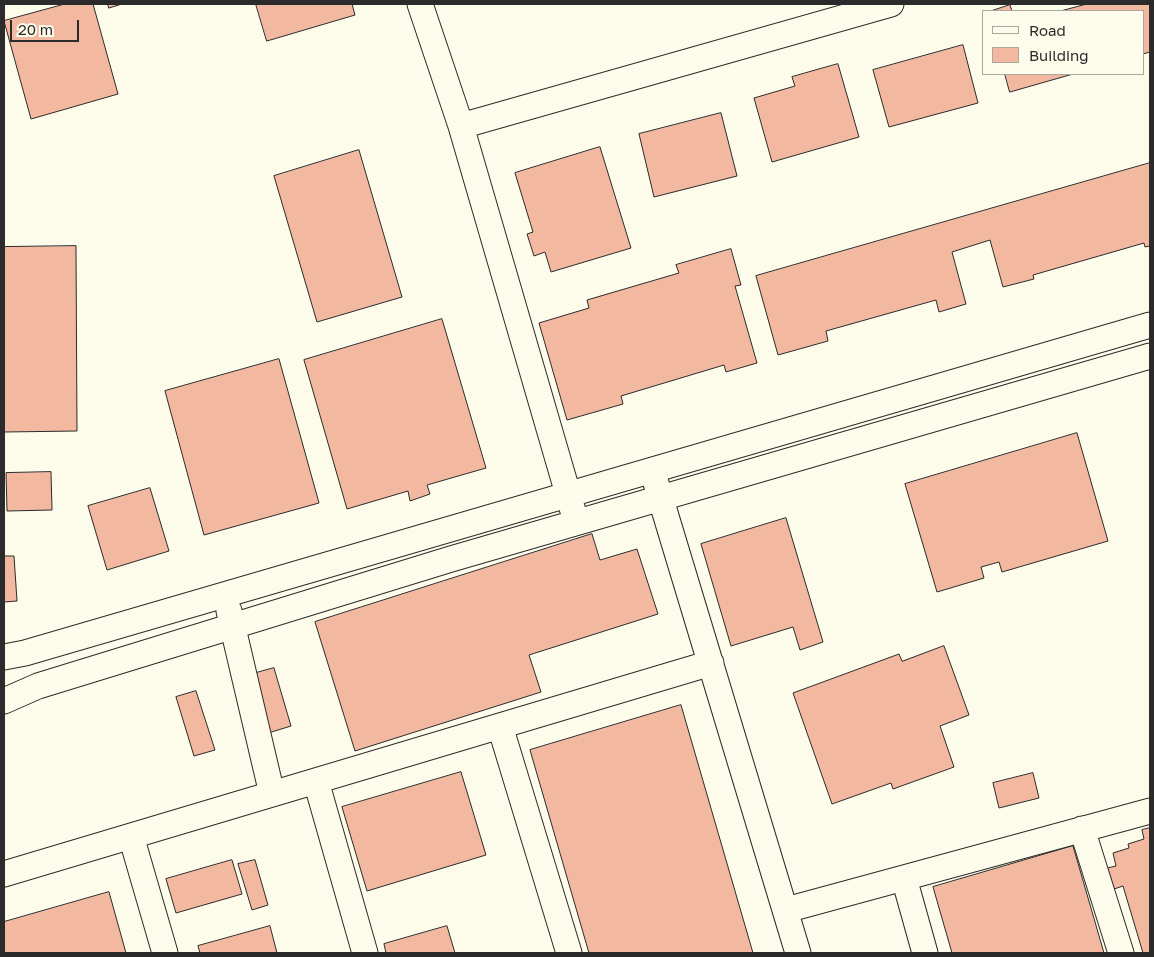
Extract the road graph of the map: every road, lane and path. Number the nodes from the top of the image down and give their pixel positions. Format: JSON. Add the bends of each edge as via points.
{"nodes":[{"id":1,"x":420,"y":4,"type":"edge"},
{"id":2,"x":891,"y":4,"type":"edge"},
{"id":3,"x":461,"y":126,"type":"junction"},
{"id":4,"x":1150,"y":325,"type":"edge"},
{"id":5,"x":1150,"y":356,"type":"edge"},
{"id":6,"x":652,"y":471,"type":"junction"},
{"id":7,"x":568,"y":495,"type":"junction"},
{"id":8,"x":660,"y":498,"type":"junction"},
{"id":9,"x":576,"y":523,"type":"junction"},
{"id":10,"x":226,"y":595,"type":"junction"},
{"id":11,"x":232,"y":627,"type":"junction"},
{"id":12,"x":4,"y":657,"type":"edge"},
{"id":13,"x":711,"y":663,"type":"junction"},
{"id":14,"x":4,"y":701,"type":"edge"},
{"id":15,"x":500,"y":726,"type":"junction"},
{"id":16,"x":316,"y":781,"type":"junction"},
{"id":17,"x":272,"y":794,"type":"junction"},
{"id":18,"x":1150,"y":810,"type":"edge"},
{"id":19,"x":1082,"y":829,"type":"junction"},
{"id":20,"x":130,"y":836,"type":"junction"},
{"id":21,"x":4,"y":874,"type":"edge"},
{"id":22,"x":904,"y":878,"type":"junction"},
{"id":23,"x":786,"y":910,"type":"junction"},
{"id":24,"x":165,"y":953,"type":"edge"},
{"id":25,"x":365,"y":953,"type":"edge"},
{"id":26,"x":570,"y":953,"type":"edge"},
{"id":27,"x":798,"y":953,"type":"edge"},
{"id":28,"x":925,"y":953,"type":"edge"},
{"id":29,"x":1121,"y":953,"type":"edge"}],
"edges":[{"from":1,"to":3,"type":"street"},
{"from":2,"to":3,"type":"street"},
{"from":3,"to":7,"type":"street"},
{"from":4,"to":6,"type":"street"},
{"from":5,"to":8,"type":"street"},
{"from":6,"to":7,"type":"street"},
{"from":6,"to":8,"type":"street"},
{"from":7,"to":9,"type":"street"},
{"from":7,"to":10,"type":"street"},
{"from":8,"to":9,"type":"street"},
{"from":8,"to":13,"type":"street"},
{"from":9,"to":11,"type":"street"},
{"from":10,"to":11,"type":"street"},
{"from":10,"to":12,"type":"street"},
{"from":11,"to":14,"type":"street","via":[[38,686]]},
{"from":11,"to":17,"type":"street"},
{"from":13,"to":15,"type":"street"},
{"from":13,"to":23,"type":"street"},
{"from":15,"to":16,"type":"street"},
{"from":15,"to":26,"type":"street"},
{"from":16,"to":17,"type":"street"},
{"from":16,"to":25,"type":"street"},
{"from":17,"to":20,"type":"street"},
{"from":18,"to":19,"type":"street"},
{"from":19,"to":22,"type":"street"},
{"from":19,"to":29,"type":"street"},
{"from":20,"to":21,"type":"street"},
{"from":20,"to":24,"type":"street"},
{"from":22,"to":23,"type":"street"},
{"from":22,"to":28,"type":"street"},
{"from":23,"to":27,"type":"street"}]}
